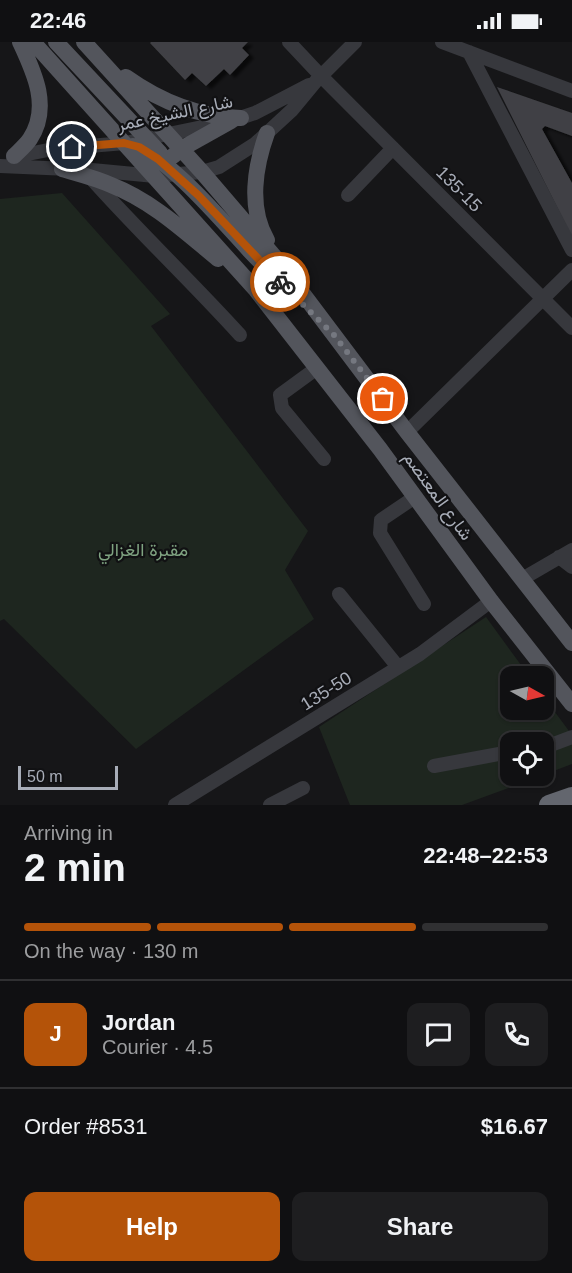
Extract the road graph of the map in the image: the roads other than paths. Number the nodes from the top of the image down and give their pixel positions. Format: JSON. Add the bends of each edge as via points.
{"nodes":[{"id":1,"x":20,"y":42,"type":"edge"},
{"id":2,"x":33,"y":42,"type":"edge"},
{"id":3,"x":56,"y":42,"type":"edge"},
{"id":4,"x":84,"y":42,"type":"edge"},
{"id":5,"x":289,"y":42,"type":"edge"},
{"id":6,"x":355,"y":42,"type":"edge"},
{"id":7,"x":442,"y":42,"type":"edge"},
{"id":8,"x":470,"y":52,"type":"junction"},
{"id":9,"x":101,"y":60,"type":"junction"},
{"id":10,"x":318,"y":79,"type":"junction"},
{"id":11,"x":572,"y":91,"type":"edge"},
{"id":12,"x":236,"y":119,"type":"junction"},
{"id":13,"x":167,"y":133,"type":"junction"},
{"id":14,"x":267,"y":133,"type":"junction"},
{"id":15,"x":146,"y":138,"type":"junction"},
{"id":16,"x":124,"y":143,"type":"junction"},
{"id":17,"x":393,"y":148,"type":"junction"},
{"id":18,"x":5,"y":162,"type":"edge"},
{"id":19,"x":169,"y":165,"type":"junction"},
{"id":20,"x":62,"y":169,"type":"junction"},
{"id":21,"x":202,"y":172,"type":"junction"},
{"id":22,"x":90,"y":177,"type":"junction"},
{"id":23,"x":348,"y":195,"type":"dead end"},
{"id":24,"x":572,"y":250,"type":"edge"},
{"id":25,"x":279,"y":262,"type":"junction"},
{"id":26,"x":572,"y":270,"type":"edge"},
{"id":27,"x":256,"y":290,"type":"junction"},
{"id":28,"x":543,"y":299,"type":"junction"},
{"id":29,"x":572,"y":328,"type":"edge"},
{"id":30,"x":240,"y":335,"type":"dead end"},
{"id":31,"x":334,"y":335,"type":"junction"},
{"id":32,"x":317,"y":368,"type":"junction"},
{"id":33,"x":407,"y":432,"type":"junction"},
{"id":34,"x":324,"y":459,"type":"dead end"},
{"id":35,"x":415,"y":497,"type":"junction"},
{"id":36,"x":572,"y":550,"type":"edge"},
{"id":37,"x":559,"y":557,"type":"junction"},
{"id":38,"x":572,"y":567,"type":"edge"},
{"id":39,"x":522,"y":579,"type":"junction"},
{"id":40,"x":339,"y":594,"type":"dead end"},
{"id":41,"x":491,"y":601,"type":"junction"},
{"id":42,"x":424,"y":604,"type":"dead end"},
{"id":43,"x":572,"y":644,"type":"edge"},
{"id":44,"x":398,"y":667,"type":"junction"},
{"id":45,"x":572,"y":704,"type":"edge"},
{"id":46,"x":572,"y":737,"type":"edge"},
{"id":47,"x":554,"y":745,"type":"edge"},
{"id":48,"x":500,"y":754,"type":"edge"},
{"id":49,"x":434,"y":766,"type":"dead end"},
{"id":50,"x":303,"y":788,"type":"dead end"},
{"id":51,"x":572,"y":797,"type":"edge"},
{"id":52,"x":175,"y":805,"type":"edge"},
{"id":53,"x":270,"y":805,"type":"edge"},
{"id":54,"x":549,"y":805,"type":"edge"}],
"edges":[{"from":1,"to":18,"type":"main road","via":[[36,77],[41,102],[39,120],[30,138]]},
{"from":2,"to":16,"type":"main road"},
{"from":3,"to":15,"type":"main road"},
{"from":4,"to":9,"type":"main road","name":"شارع المعتصم"},
{"from":5,"to":10,"type":"street","name":"135-15"},
{"from":6,"to":10,"type":"street","name":"شارع الشيخ عمر"},
{"from":7,"to":8,"type":"street"},
{"from":8,"to":11,"type":"street"},
{"from":8,"to":24,"type":"street"},
{"from":9,"to":12,"type":"main road","via":[[163,100],[201,114]]},
{"from":9,"to":13,"type":"main road","name":"شارع المعتصم"},
{"from":10,"to":12,"type":"street","name":"شارع الشيخ عمر","via":[[287,98]]},
{"from":10,"to":14,"type":"street","name":"شارع الشيخ عمر"},
{"from":10,"to":17,"type":"street","name":"135-15"},
{"from":12,"to":13,"type":"street","name":"شارع الشيخ عمر"},
{"from":12,"to":19,"type":"main road"},
{"from":13,"to":15,"type":"street","name":"شارع الشيخ عمر"},
{"from":13,"to":19,"type":"main road","name":"شارع المعتصم"},
{"from":14,"to":21,"type":"street","name":"شارع الشيخ عمر","via":[[219,167]]},
{"from":14,"to":25,"type":"main road","via":[[256,174],[256,211]]},
{"from":15,"to":16,"type":"street","name":"شارع الشيخ عمر"},
{"from":15,"to":19,"type":"main road"},
{"from":16,"to":18,"type":"street","name":"شارع الشيخ عمر","via":[[53,149]]},
{"from":16,"to":19,"type":"main road"},
{"from":17,"to":23,"type":"street"},
{"from":17,"to":28,"type":"street","name":"135-15"},
{"from":18,"to":20,"type":"street"},
{"from":19,"to":20,"type":"street"},
{"from":19,"to":21,"type":"main road"},
{"from":19,"to":27,"type":"main road","name":"شارع المعتصم"},
{"from":19,"to":31,"type":"main road"},
{"from":20,"to":22,"type":"main road"},
{"from":21,"to":25,"type":"main road","name":"شارع المعتصم"},
{"from":22,"to":27,"type":"main road","via":[[162,213]]},
{"from":22,"to":30,"type":"street"},
{"from":25,"to":31,"type":"main road","name":"شارع المعتصم"},
{"from":26,"to":28,"type":"street"},
{"from":27,"to":32,"type":"main road","name":"شارع المعتصم"},
{"from":28,"to":29,"type":"street","name":"135-15"},
{"from":28,"to":33,"type":"street"},
{"from":31,"to":33,"type":"main road","name":"شارع المعتصم"},
{"from":32,"to":34,"type":"street","via":[[280,395],[282,408]]},
{"from":32,"to":35,"type":"main road","name":"شارع المعتصم"},
{"from":33,"to":39,"type":"main road","name":"شارع المعتصم"},
{"from":35,"to":41,"type":"main road","name":"شارع المعتصم"},
{"from":35,"to":42,"type":"street","via":[[381,520],[380,533]]},
{"from":36,"to":37,"type":"street"},
{"from":37,"to":38,"type":"street"},
{"from":37,"to":39,"type":"street"},
{"from":39,"to":43,"type":"main road","name":"شارع المعتصم"},
{"from":40,"to":44,"type":"street"},
{"from":41,"to":44,"type":"street","name":"135-50"},
{"from":41,"to":45,"type":"main road","name":"شارع المعتصم"},
{"from":44,"to":52,"type":"street","name":"135-50"},
{"from":46,"to":47,"type":"street"},
{"from":48,"to":49,"type":"street"},
{"from":50,"to":53,"type":"street"},
{"from":51,"to":54,"type":"highway"}]}
